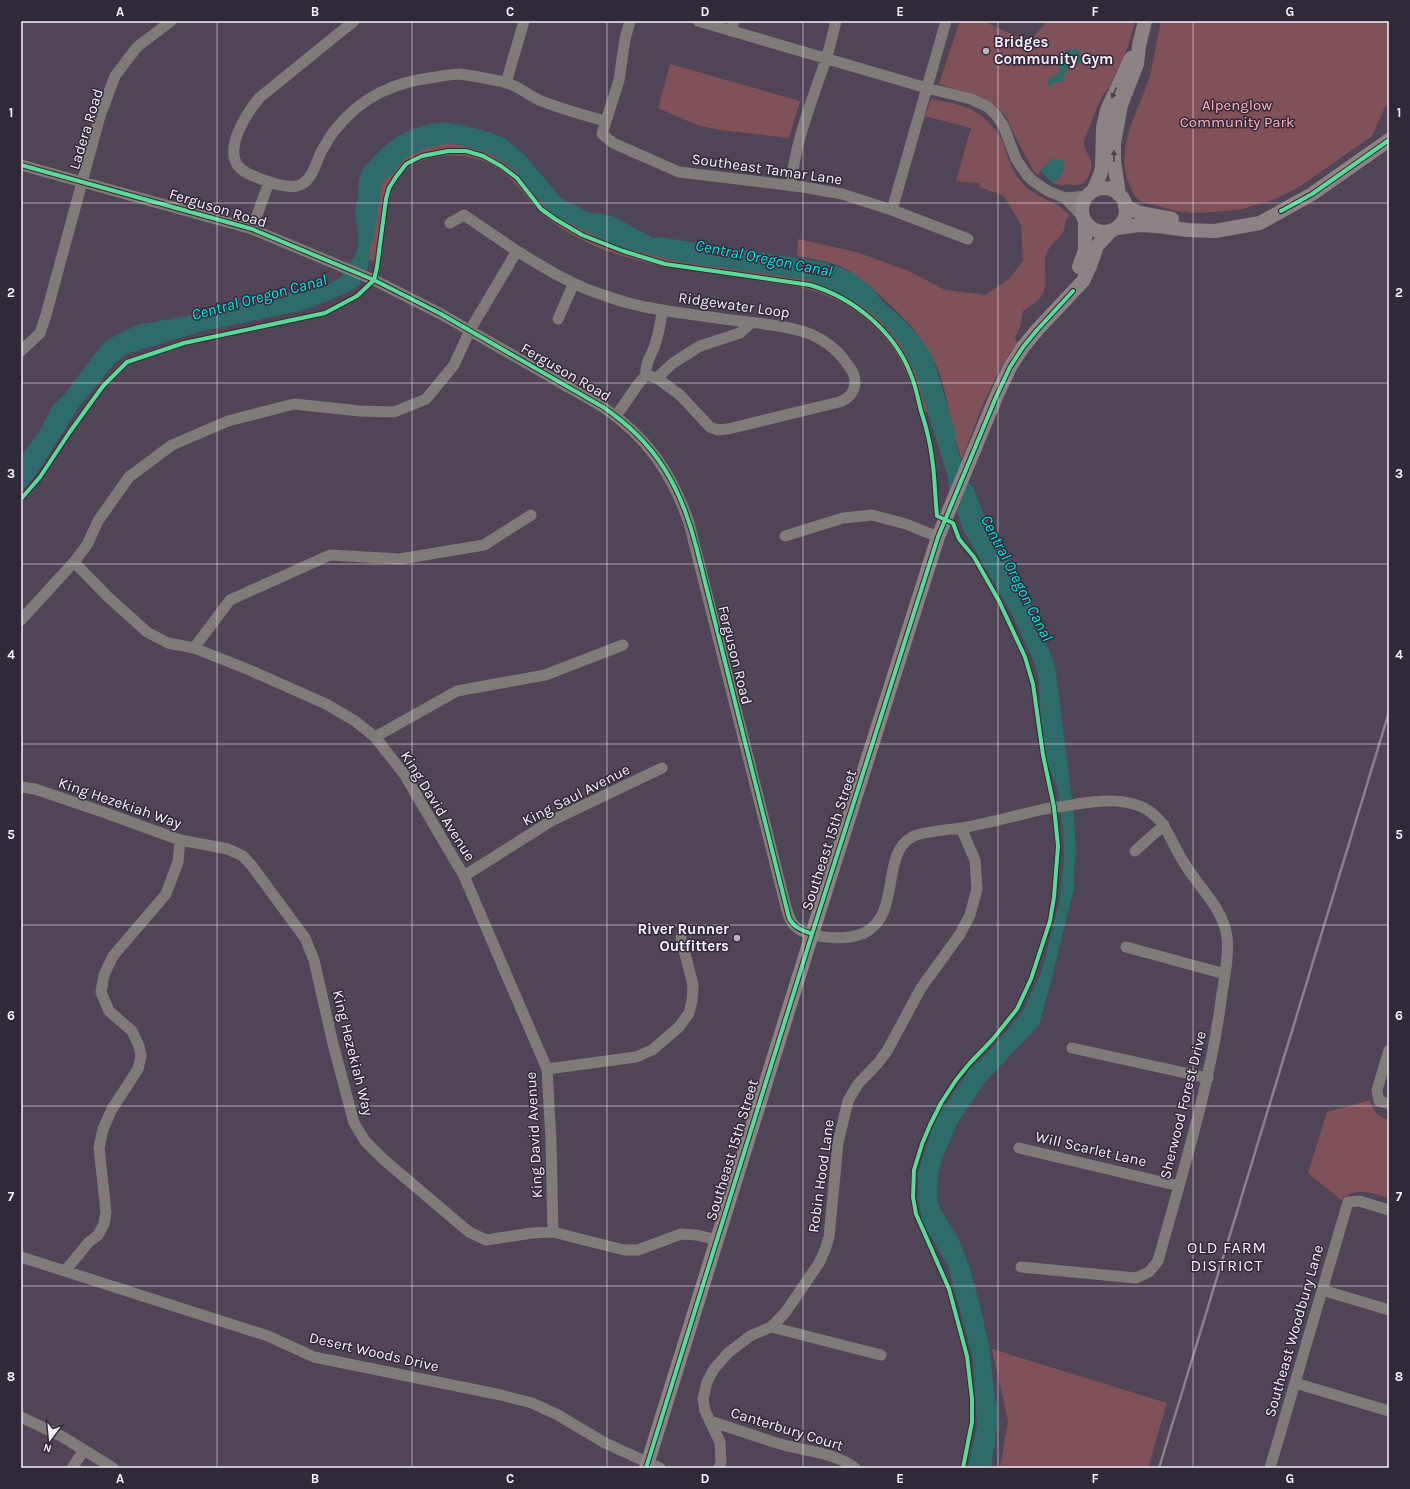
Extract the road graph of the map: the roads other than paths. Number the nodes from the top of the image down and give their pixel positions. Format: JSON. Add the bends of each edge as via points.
{"nodes":[{"id":1,"x":171,"y":21,"type":"edge"},
{"id":2,"x":354,"y":21,"type":"edge"},
{"id":3,"x":524,"y":21,"type":"edge"},
{"id":4,"x":630,"y":21,"type":"edge"},
{"id":5,"x":698,"y":21,"type":"edge"},
{"id":6,"x":836,"y":21,"type":"edge"},
{"id":7,"x":946,"y":21,"type":"edge"},
{"id":8,"x":1145,"y":21,"type":"edge"},
{"id":9,"x":732,"y":26,"type":"edge"},
{"id":10,"x":1139,"y":46,"type":"junction"},
{"id":11,"x":826,"y":58,"type":"junction"},
{"id":12,"x":506,"y":83,"type":"junction"},
{"id":13,"x":927,"y":88,"type":"junction"},
{"id":14,"x":606,"y":121,"type":"junction"},
{"id":15,"x":1389,"y":140,"type":"edge"},
{"id":16,"x":21,"y":165,"type":"edge"},
{"id":17,"x":82,"y":182,"type":"junction"},
{"id":18,"x":269,"y":182,"type":"junction"},
{"id":19,"x":791,"y":186,"type":"junction"},
{"id":20,"x":1090,"y":193,"type":"junction"},
{"id":21,"x":1065,"y":198,"type":"junction"},
{"id":22,"x":1122,"y":201,"type":"junction"},
{"id":23,"x":892,"y":210,"type":"junction"},
{"id":24,"x":1281,"y":211,"type":"junction"},
{"id":25,"x":1084,"y":220,"type":"junction"},
{"id":26,"x":450,"y":223,"type":"dead end"},
{"id":27,"x":252,"y":229,"type":"junction"},
{"id":28,"x":1113,"y":230,"type":"junction"},
{"id":29,"x":968,"y":239,"type":"dead end"},
{"id":30,"x":517,"y":251,"type":"junction"},
{"id":31,"x":573,"y":285,"type":"junction"},
{"id":32,"x":1073,"y":291,"type":"junction"},
{"id":33,"x":662,"y":310,"type":"junction"},
{"id":34,"x":558,"y":319,"type":"dead end"},
{"id":35,"x":751,"y":323,"type":"junction"},
{"id":36,"x":470,"y":330,"type":"junction"},
{"id":37,"x":21,"y":351,"type":"edge"},
{"id":38,"x":652,"y":376,"type":"junction"},
{"id":39,"x":616,"y":416,"type":"junction"},
{"id":40,"x":531,"y":515,"type":"dead end"},
{"id":41,"x":785,"y":536,"type":"dead end"},
{"id":42,"x":938,"y":537,"type":"junction"},
{"id":43,"x":74,"y":562,"type":"junction"},
{"id":44,"x":21,"y":620,"type":"edge"},
{"id":45,"x":623,"y":645,"type":"dead end"},
{"id":46,"x":194,"y":648,"type":"junction"},
{"id":47,"x":375,"y":737,"type":"junction"},
{"id":48,"x":662,"y":768,"type":"dead end"},
{"id":49,"x":21,"y":787,"type":"edge"},
{"id":50,"x":1164,"y":825,"type":"junction"},
{"id":51,"x":961,"y":828,"type":"junction"},
{"id":52,"x":180,"y":840,"type":"junction"},
{"id":53,"x":1135,"y":851,"type":"dead end"},
{"id":54,"x":464,"y":876,"type":"junction"},
{"id":55,"x":812,"y":934,"type":"junction"},
{"id":56,"x":681,"y":938,"type":"dead end"},
{"id":57,"x":1126,"y":947,"type":"dead end"},
{"id":58,"x":1225,"y":974,"type":"junction"},
{"id":59,"x":1072,"y":1048,"type":"dead end"},
{"id":60,"x":1389,"y":1050,"type":"edge"},
{"id":61,"x":547,"y":1069,"type":"junction"},
{"id":62,"x":1208,"y":1078,"type":"junction"},
{"id":63,"x":1384,"y":1103,"type":"edge"},
{"id":64,"x":1019,"y":1148,"type":"dead end"},
{"id":65,"x":1179,"y":1186,"type":"junction"},
{"id":66,"x":1389,"y":1210,"type":"edge"},
{"id":67,"x":553,"y":1232,"type":"junction"},
{"id":68,"x":717,"y":1240,"type":"junction"},
{"id":69,"x":21,"y":1257,"type":"edge"},
{"id":70,"x":1021,"y":1267,"type":"dead end"},
{"id":71,"x":65,"y":1271,"type":"junction"},
{"id":72,"x":1322,"y":1290,"type":"junction"},
{"id":73,"x":1389,"y":1310,"type":"edge"},
{"id":74,"x":772,"y":1326,"type":"junction"},
{"id":75,"x":880,"y":1355,"type":"dead end"},
{"id":76,"x":1295,"y":1383,"type":"junction"},
{"id":77,"x":1389,"y":1411,"type":"edge"},
{"id":78,"x":21,"y":1417,"type":"edge"},
{"id":79,"x":710,"y":1421,"type":"junction"},
{"id":80,"x":84,"y":1450,"type":"junction"},
{"id":81,"x":651,"y":1466,"type":"edge"},
{"id":82,"x":72,"y":1468,"type":"edge"},
{"id":83,"x":113,"y":1468,"type":"edge"},
{"id":84,"x":719,"y":1468,"type":"edge"},
{"id":85,"x":854,"y":1468,"type":"edge"},
{"id":86,"x":1270,"y":1468,"type":"edge"}],
"edges":[{"from":1,"to":17,"type":"street","name":"Ladera Road","via":[[137,47],[115,76],[100,116]]},
{"from":2,"to":18,"type":"street","via":[[259,98],[247,113],[234,145],[235,162],[244,172]]},
{"from":3,"to":12,"type":"street"},
{"from":4,"to":14,"type":"street","via":[[619,80]]},
{"from":5,"to":9,"type":"street"},
{"from":6,"to":11,"type":"street"},
{"from":7,"to":13,"type":"street"},
{"from":8,"to":10,"type":"main road"},
{"from":9,"to":11,"type":"street"},
{"from":10,"to":20,"type":"main road","one_way":true,"via":[[1128,62],[1107,110],[1103,128],[1102,168]]},
{"from":22,"to":10,"type":"main road","one_way":true,"via":[[1114,161],[1114,143],[1117,121],[1137,64]]},
{"from":11,"to":13,"type":"street"},
{"from":11,"to":19,"type":"street","via":[[795,155]]},
{"from":12,"to":14,"type":"street","via":[[538,100]]},
{"from":12,"to":18,"type":"street","via":[[459,74],[406,81],[377,93],[363,101],[335,130],[308,179],[296,186]]},
{"from":13,"to":21,"type":"street","via":[[971,99],[988,107],[1004,127],[1016,158],[1027,175],[1039,186]]},
{"from":13,"to":23,"type":"street"},
{"from":14,"to":19,"type":"street","name":"Southeast Tamar Lane","via":[[602,134],[607,139],[679,172]]},
{"from":15,"to":24,"type":"main road","via":[[1312,194]]},
{"from":16,"to":17,"type":"street","name":"Ferguson Road"},
{"from":17,"to":27,"type":"street","name":"Ferguson Road"},
{"from":17,"to":37,"type":"street","name":"Ladera Road","via":[[40,333]]},
{"from":18,"to":27,"type":"street"},
{"from":19,"to":23,"type":"street","name":"Southeast Tamar Lane","via":[[842,194]]},
{"from":20,"to":21,"type":"street"},
{"from":20,"to":22,"type":"main road","via":[[1107,188],[1114,191]]},
{"from":20,"to":25,"type":"main road","via":[[1081,209]]},
{"from":21,"to":25,"type":"street"},
{"from":22,"to":24,"type":"main road","via":[[1146,214],[1187,221],[1237,219]]},
{"from":22,"to":28,"type":"main road","via":[[1124,219]]},
{"from":23,"to":29,"type":"street","name":"Southeast Tamar Lane"},
{"from":24,"to":28,"type":"main road","via":[[1260,223],[1214,231],[1139,225]]},
{"from":25,"to":28,"type":"main road","via":[[1096,231],[1103,233]]},
{"from":25,"to":32,"type":"main road","name":"Southeast 15th Street","via":[[1085,250]]},
{"from":26,"to":30,"type":"street","name":"Ridgewater Loop","via":[[464,215]]},
{"from":27,"to":36,"type":"street","name":"Ferguson Road","via":[[343,266],[415,300]]},
{"from":28,"to":32,"type":"main road","name":"Southeast 15th Street","via":[[1096,246],[1083,281]]},
{"from":30,"to":31,"type":"street","name":"Ridgewater Loop"},
{"from":30,"to":36,"type":"street"},
{"from":31,"to":33,"type":"street","name":"Ridgewater Loop","via":[[629,303]]},
{"from":31,"to":34,"type":"street"},
{"from":32,"to":42,"type":"main road","name":"Southeast 15th Street","via":[[1028,342],[1010,367]]},
{"from":33,"to":35,"type":"street","name":"Ridgewater Loop"},
{"from":33,"to":38,"type":"street","via":[[654,348],[645,368]]},
{"from":35,"to":38,"type":"street","via":[[740,333],[700,346]]},
{"from":35,"to":38,"type":"street","name":"Ridgewater Loop","via":[[782,326],[824,341],[839,354],[854,373],[855,384],[852,392],[846,400],[718,430],[710,427],[680,395]]},
{"from":36,"to":39,"type":"street","name":"Ferguson Road"},
{"from":36,"to":43,"type":"street","via":[[454,365],[426,399],[394,412],[294,404],[228,421],[172,445],[129,476]]},
{"from":38,"to":39,"type":"street","via":[[639,383]]},
{"from":39,"to":55,"type":"street","name":"Ferguson Road","via":[[654,454],[681,500],[694,540],[789,918],[797,928]]},
{"from":40,"to":46,"type":"street","via":[[484,545],[400,559],[330,555],[230,600]]},
{"from":41,"to":42,"type":"street","via":[[843,518],[872,515],[906,524]]},
{"from":42,"to":55,"type":"main road","name":"Southeast 15th Street"},
{"from":43,"to":44,"type":"street"},
{"from":43,"to":46,"type":"street","name":"King David Avenue","via":[[147,632],[168,642]]},
{"from":45,"to":47,"type":"street","via":[[545,675],[458,691]]},
{"from":46,"to":47,"type":"street","name":"King David Avenue","via":[[326,704],[355,721]]},
{"from":47,"to":54,"type":"street","name":"King David Avenue","via":[[404,774]]},
{"from":48,"to":54,"type":"street","name":"King Saul Avenue","via":[[551,821]]},
{"from":49,"to":52,"type":"street","name":"King Hezekiah Way","via":[[83,805]]},
{"from":50,"to":51,"type":"street","name":"Sherwood Forest Drive","via":[[1145,808],[1114,801],[1056,807]]},
{"from":50,"to":53,"type":"street"},
{"from":50,"to":58,"type":"street","name":"Sherwood Forest Drive","via":[[1184,863],[1222,918],[1227,936]]},
{"from":51,"to":55,"type":"street","name":"Sherwood Forest Drive","via":[[913,836],[902,844],[894,862],[886,904],[873,927],[852,936],[828,938]]},
{"from":51,"to":74,"type":"street","name":"Robin Hood Lane","via":[[975,860],[977,889],[970,915],[960,934],[921,988],[887,1051],[858,1084],[848,1101],[838,1143],[829,1237],[825,1250],[785,1313]]},
{"from":52,"to":67,"type":"street","name":"King Hezekiah Way","via":[[228,849],[242,856],[305,938],[314,960],[354,1123],[365,1141],[412,1184],[478,1237],[486,1240]]},
{"from":52,"to":71,"type":"street","via":[[178,862],[166,894],[113,956],[104,975],[101,992],[109,1011],[132,1031],[141,1056],[138,1069],[112,1109],[103,1129],[99,1148],[106,1212],[104,1224],[98,1235]]},
{"from":54,"to":61,"type":"street","name":"King David Avenue"},
{"from":55,"to":68,"type":"main road","name":"Southeast 15th Street"},
{"from":56,"to":61,"type":"street","via":[[693,984],[689,1014],[679,1027],[652,1050],[636,1057]]},
{"from":57,"to":58,"type":"street"},
{"from":58,"to":62,"type":"street","name":"Sherwood Forest Drive"},
{"from":59,"to":62,"type":"street"},
{"from":60,"to":63,"type":"street","via":[[1377,1090]]},
{"from":61,"to":67,"type":"street","name":"King David Avenue"},
{"from":62,"to":65,"type":"street","name":"Sherwood Forest Drive"},
{"from":64,"to":65,"type":"street","name":"Will Scarlet Lane"},
{"from":65,"to":70,"type":"street","name":"Sherwood Forest Drive","via":[[1158,1261],[1149,1272],[1136,1278]]},
{"from":66,"to":72,"type":"street","name":"Southeast Woodbury Lane","via":[[1359,1201],[1348,1202]]},
{"from":67,"to":68,"type":"street","name":"King Hezekiah Way","via":[[624,1250],[638,1250],[681,1234],[697,1234]]},
{"from":68,"to":81,"type":"main road","name":"Southeast 15th Street"},
{"from":69,"to":71,"type":"street","name":"Desert Woods Drive"},
{"from":71,"to":81,"type":"street","name":"Desert Woods Drive","via":[[268,1336],[314,1357],[532,1403]]},
{"from":72,"to":73,"type":"street"},
{"from":72,"to":76,"type":"street","name":"Southeast Woodbury Lane"},
{"from":74,"to":75,"type":"street"},
{"from":74,"to":79,"type":"street","name":"Robin Hood Lane","via":[[744,1340],[714,1369],[707,1382],[703,1399]]},
{"from":76,"to":77,"type":"street"},
{"from":76,"to":86,"type":"street","name":"Southeast Woodbury Lane"},
{"from":78,"to":80,"type":"street","via":[[51,1430]]},
{"from":79,"to":84,"type":"street","name":"Robin Hood Lane","via":[[720,1442]]},
{"from":79,"to":85,"type":"street","name":"Canterbury Court","via":[[831,1456]]},
{"from":80,"to":82,"type":"street"},
{"from":80,"to":83,"type":"street"}]}
